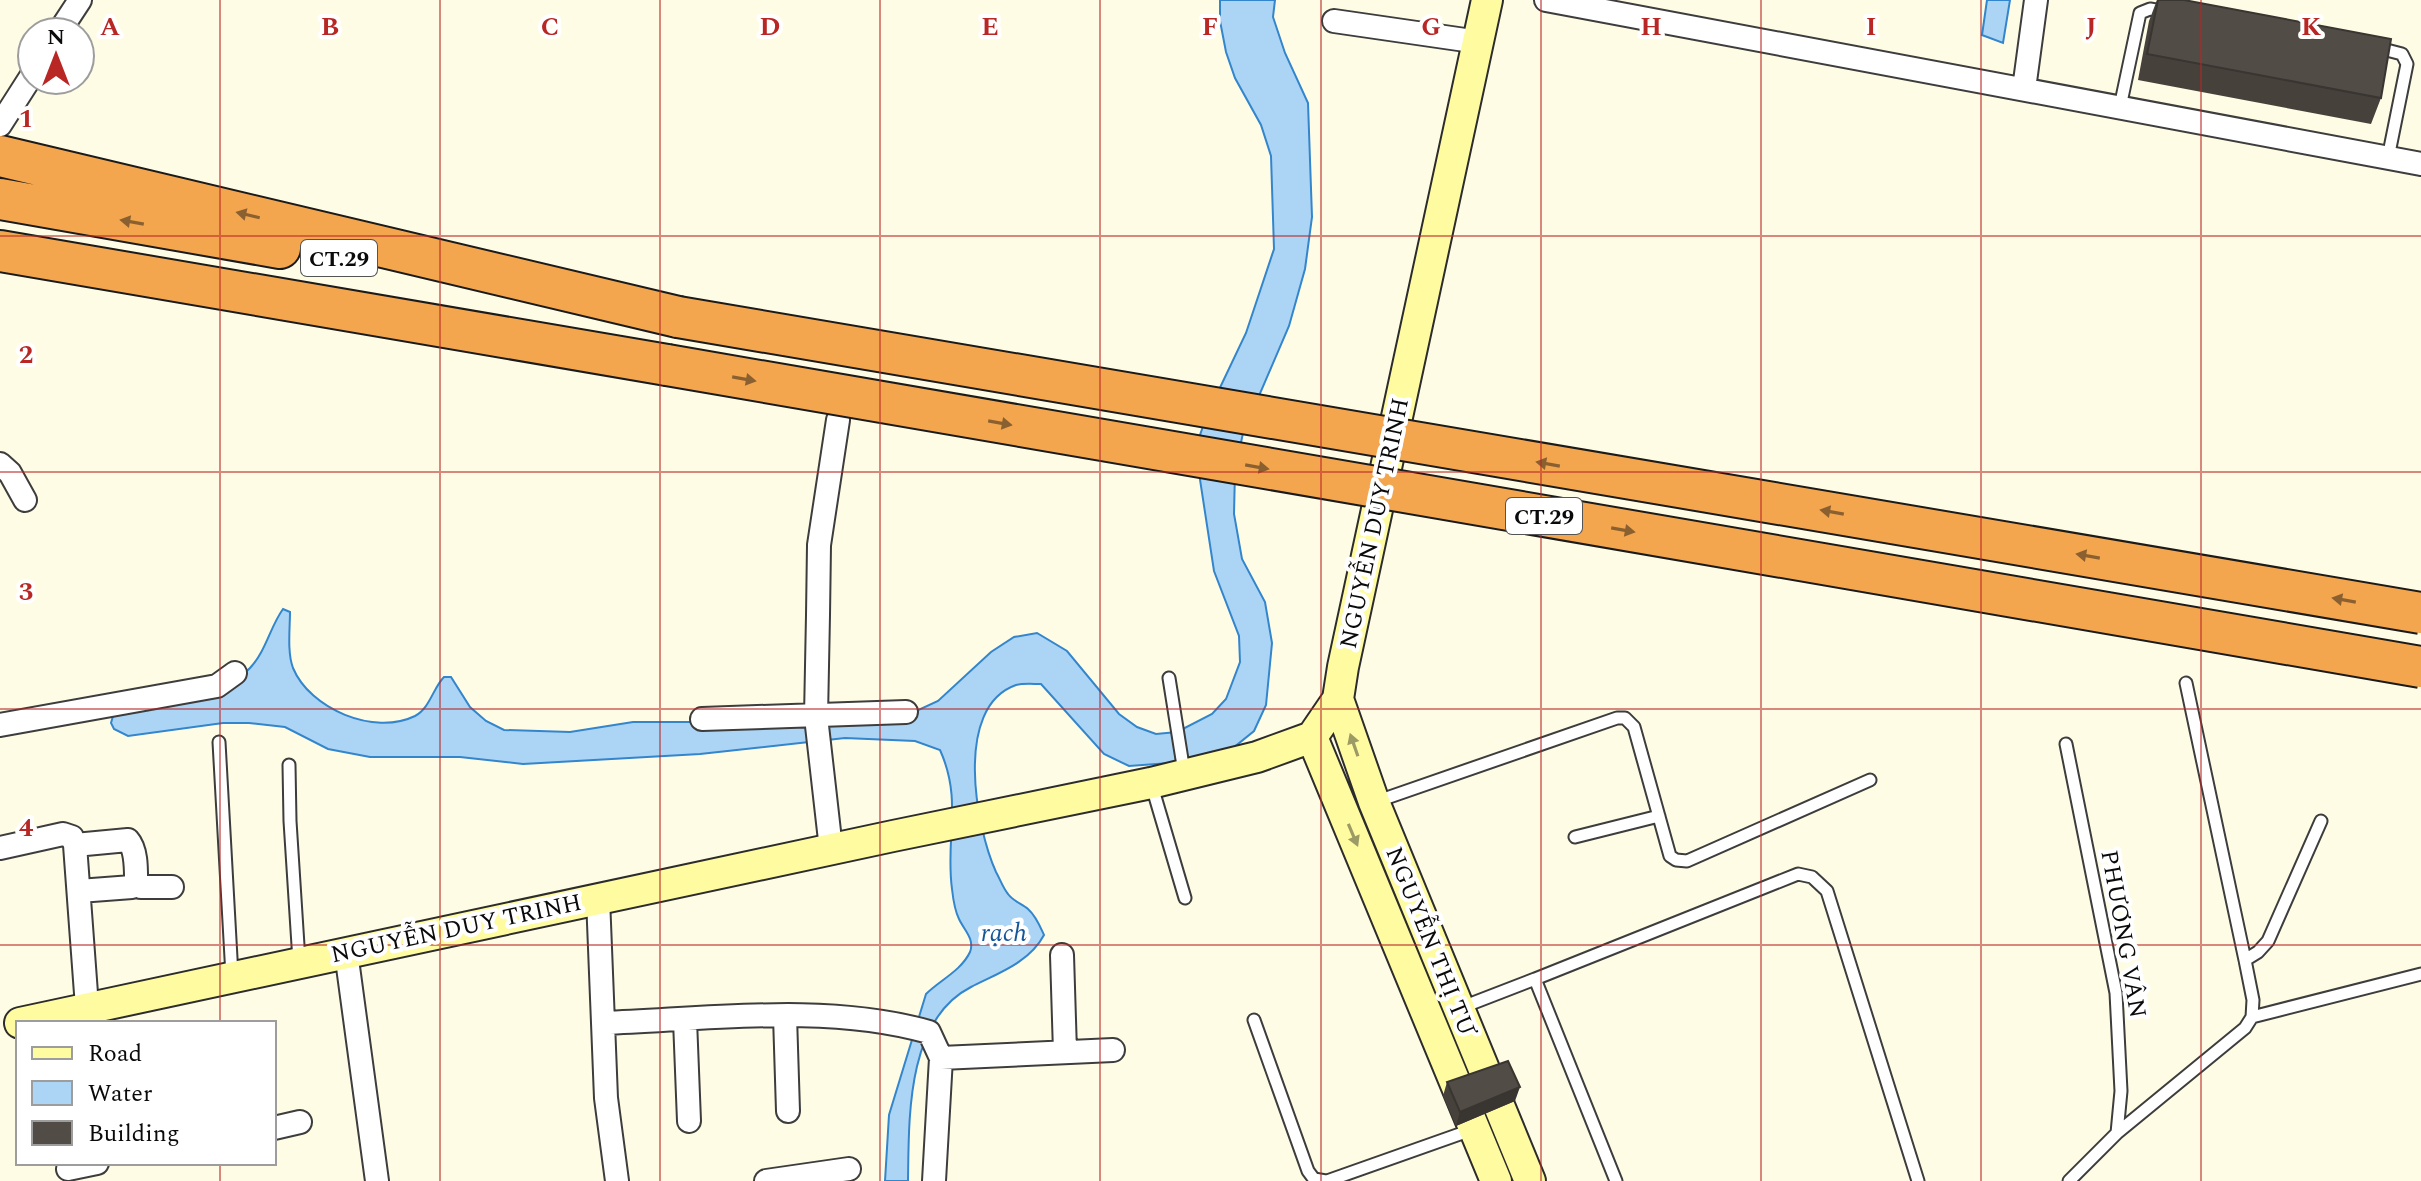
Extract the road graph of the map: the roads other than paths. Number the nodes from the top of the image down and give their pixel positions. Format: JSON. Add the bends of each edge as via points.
{"nodes":[{"id":1,"x":1487,"y":0,"type":"edge"},
{"id":2,"x":1546,"y":0,"type":"edge"},
{"id":3,"x":2036,"y":0,"type":"edge"},
{"id":4,"x":2180,"y":14,"type":"edge"},
{"id":5,"x":1334,"y":21,"type":"dead end"},
{"id":6,"x":1479,"y":42,"type":"junction"},
{"id":7,"x":2363,"y":45,"type":"edge"},
{"id":8,"x":2024,"y":89,"type":"junction"},
{"id":9,"x":20,"y":96,"type":"edge"},
{"id":10,"x":2120,"y":107,"type":"junction"},
{"id":11,"x":1,"y":131,"type":"edge"},
{"id":12,"x":2388,"y":158,"type":"junction"},
{"id":13,"x":2421,"y":164,"type":"edge"},
{"id":14,"x":0,"y":199,"type":"edge"},
{"id":15,"x":0,"y":251,"type":"edge"},
{"id":16,"x":0,"y":262,"type":"edge"},
{"id":17,"x":678,"y":317,"type":"junction"},
{"id":18,"x":667,"y":365,"type":"junction"},
{"id":19,"x":838,"y":420,"type":"dead end"},
{"id":20,"x":0,"y":464,"type":"edge"},
{"id":21,"x":25,"y":500,"type":"dead end"},
{"id":22,"x":2421,"y":613,"type":"edge"},
{"id":23,"x":2421,"y":667,"type":"edge"},
{"id":24,"x":235,"y":673,"type":"dead end"},
{"id":25,"x":1169,"y":678,"type":"dead end"},
{"id":26,"x":2186,"y":683,"type":"dead end"},
{"id":27,"x":1338,"y":699,"type":"junction"},
{"id":28,"x":906,"y":712,"type":"dead end"},
{"id":29,"x":816,"y":716,"type":"junction"},
{"id":30,"x":702,"y":719,"type":"dead end"},
{"id":31,"x":0,"y":725,"type":"edge"},
{"id":32,"x":1312,"y":737,"type":"junction"},
{"id":33,"x":219,"y":742,"type":"dead end"},
{"id":34,"x":2066,"y":744,"type":"dead end"},
{"id":35,"x":289,"y":765,"type":"dead end"},
{"id":36,"x":1185,"y":775,"type":"junction"},
{"id":37,"x":1870,"y":780,"type":"dead end"},
{"id":38,"x":1151,"y":783,"type":"junction"},
{"id":39,"x":1374,"y":802,"type":"junction"},
{"id":40,"x":1659,"y":816,"type":"junction"},
{"id":41,"x":2321,"y":821,"type":"dead end"},
{"id":42,"x":1575,"y":837,"type":"dead end"},
{"id":43,"x":75,"y":845,"type":"junction"},
{"id":44,"x":0,"y":848,"type":"edge"},
{"id":45,"x":831,"y":849,"type":"junction"},
{"id":46,"x":136,"y":884,"type":"junction"},
{"id":47,"x":172,"y":887,"type":"dead end"},
{"id":48,"x":79,"y":891,"type":"junction"},
{"id":49,"x":598,"y":898,"type":"junction"},
{"id":50,"x":1185,"y":898,"type":"dead end"},
{"id":51,"x":346,"y":952,"type":"junction"},
{"id":52,"x":1062,"y":955,"type":"dead end"},
{"id":53,"x":2245,"y":960,"type":"junction"},
{"id":54,"x":299,"y":962,"type":"junction"},
{"id":55,"x":2421,"y":974,"type":"edge"},
{"id":56,"x":232,"y":976,"type":"junction"},
{"id":57,"x":1535,"y":979,"type":"junction"},
{"id":58,"x":87,"y":1007,"type":"junction"},
{"id":59,"x":1459,"y":1009,"type":"junction"},
{"id":60,"x":785,"y":1016,"type":"junction"},
{"id":61,"x":2252,"y":1017,"type":"junction"},
{"id":62,"x":685,"y":1020,"type":"junction"},
{"id":63,"x":1254,"y":1020,"type":"dead end"},
{"id":64,"x":32,"y":1021,"type":"edge"},
{"id":65,"x":604,"y":1023,"type":"junction"},
{"id":66,"x":1113,"y":1050,"type":"dead end"},
{"id":67,"x":1065,"y":1052,"type":"junction"},
{"id":68,"x":941,"y":1058,"type":"junction"},
{"id":69,"x":788,"y":1111,"type":"dead end"},
{"id":70,"x":689,"y":1121,"type":"dead end"},
{"id":71,"x":300,"y":1122,"type":"dead end"},
{"id":72,"x":276,"y":1128,"type":"edge"},
{"id":73,"x":1474,"y":1129,"type":"junction"},
{"id":74,"x":2117,"y":1133,"type":"junction"},
{"id":75,"x":90,"y":1165,"type":"edge"},
{"id":76,"x":849,"y":1169,"type":"dead end"},
{"id":77,"x":69,"y":1171,"type":"edge"},
{"id":78,"x":377,"y":1181,"type":"edge"},
{"id":79,"x":617,"y":1181,"type":"edge"},
{"id":80,"x":766,"y":1181,"type":"edge"},
{"id":81,"x":934,"y":1181,"type":"edge"},
{"id":82,"x":1326,"y":1181,"type":"edge"},
{"id":83,"x":1496,"y":1181,"type":"edge"},
{"id":84,"x":1530,"y":1181,"type":"edge"},
{"id":85,"x":1616,"y":1181,"type":"edge"},
{"id":86,"x":1918,"y":1181,"type":"edge"},
{"id":87,"x":2069,"y":1181,"type":"edge"}],
"edges":[{"from":1,"to":6,"type":"main road","name":"NGUYỄN DUY TRINH"},
{"from":2,"to":8,"type":"street"},
{"from":3,"to":8,"type":"street"},
{"from":4,"to":10,"type":"lane","via":[[2150,9],[2140,13]]},
{"from":5,"to":6,"type":"street"},
{"from":6,"to":27,"type":"main road","name":"NGUYỄN DUY TRINH"},
{"from":7,"to":12,"type":"lane","via":[[2394,50],[2407,64]]},
{"from":8,"to":10,"type":"street"},
{"from":9,"to":11,"type":"street"},
{"from":10,"to":12,"type":"street"},
{"from":17,"to":11,"type":"highway","one_way":true},
{"from":12,"to":13,"type":"street"},
{"from":17,"to":14,"type":"highway","number":"CT.29","one_way":true},
{"from":15,"to":18,"type":"highway","number":"CT.29"},
{"from":16,"to":18,"type":"highway"},
{"from":22,"to":17,"type":"highway","number":"CT.29","one_way":true,"bridge":true},
{"from":18,"to":23,"type":"highway","number":"CT.29","one_way":true,"bridge":true},
{"from":19,"to":29,"type":"street","via":[[819,545]]},
{"from":20,"to":21,"type":"street"},
{"from":24,"to":31,"type":"street","via":[[217,686]]},
{"from":25,"to":36,"type":"lane"},
{"from":26,"to":53,"type":"lane"},
{"from":27,"to":32,"type":"main road","name":"NGUYỄN DUY TRINH"},
{"from":39,"to":27,"type":"main road","name":"NGUYỄN THỊ TƯ","one_way":true},
{"from":28,"to":29,"type":"street"},
{"from":29,"to":30,"type":"street"},
{"from":29,"to":45,"type":"street"},
{"from":32,"to":36,"type":"main road","via":[[1273,753]]},
{"from":32,"to":73,"type":"main road","name":"NGUYỄN THỊ TƯ","one_way":true},
{"from":33,"to":56,"type":"lane"},
{"from":34,"to":74,"type":"lane","name":"PHƯƠNG VÂN","via":[[2116,993],[2121,1091]]},
{"from":35,"to":54,"type":"lane"},
{"from":36,"to":38,"type":"main road"},
{"from":37,"to":40,"type":"lane","via":[[1687,861],[1670,856]]},
{"from":38,"to":45,"type":"main road","name":"NGUYỄN DUY TRINH"},
{"from":38,"to":50,"type":"lane"},
{"from":39,"to":40,"type":"lane","via":[[1625,718],[1634,727]]},
{"from":39,"to":59,"type":"main road","name":"NGUYỄN THỊ TƯ"},
{"from":40,"to":42,"type":"lane"},
{"from":41,"to":53,"type":"lane","via":[[2268,941]]},
{"from":43,"to":44,"type":"street","via":[[63,834]]},
{"from":43,"to":46,"type":"street","via":[[131,842]]},
{"from":43,"to":48,"type":"street"},
{"from":45,"to":49,"type":"main road","name":"NGUYỄN DUY TRINH"},
{"from":46,"to":47,"type":"street"},
{"from":46,"to":48,"type":"street"},
{"from":48,"to":58,"type":"street"},
{"from":49,"to":51,"type":"main road","name":"NGUYỄN DUY TRINH"},
{"from":49,"to":65,"type":"street"},
{"from":51,"to":54,"type":"main road","name":"NGUYỄN DUY TRINH"},
{"from":51,"to":78,"type":"street"},
{"from":52,"to":67,"type":"street"},
{"from":53,"to":61,"type":"lane"},
{"from":54,"to":56,"type":"main road","name":"NGUYỄN DUY TRINH"},
{"from":55,"to":61,"type":"lane"},
{"from":56,"to":58,"type":"main road","name":"NGUYỄN DUY TRINH"},
{"from":57,"to":59,"type":"lane"},
{"from":57,"to":85,"type":"lane"},
{"from":57,"to":86,"type":"lane","via":[[1798,874],[1812,877],[1827,891]]},
{"from":58,"to":64,"type":"main road","name":"NGUYỄN DUY TRINH"},
{"from":59,"to":84,"type":"main road","name":"NGUYỄN THỊ TƯ"},
{"from":60,"to":62,"type":"street"},
{"from":60,"to":68,"type":"street","via":[[891,1021],[929,1032]]},
{"from":60,"to":69,"type":"street"},
{"from":61,"to":74,"type":"lane"},
{"from":62,"to":65,"type":"street"},
{"from":62,"to":70,"type":"street"},
{"from":63,"to":82,"type":"lane","via":[[1308,1171],[1314,1179]]},
{"from":65,"to":79,"type":"street","via":[[606,1098]]},
{"from":66,"to":67,"type":"street"},
{"from":67,"to":68,"type":"street"},
{"from":68,"to":81,"type":"street"},
{"from":71,"to":72,"type":"street"},
{"from":73,"to":82,"type":"lane"},
{"from":73,"to":83,"type":"main road","name":"NGUYỄN THỊ TƯ"},
{"from":74,"to":87,"type":"lane"},
{"from":75,"to":77,"type":"street"},
{"from":76,"to":80,"type":"street"}]}
